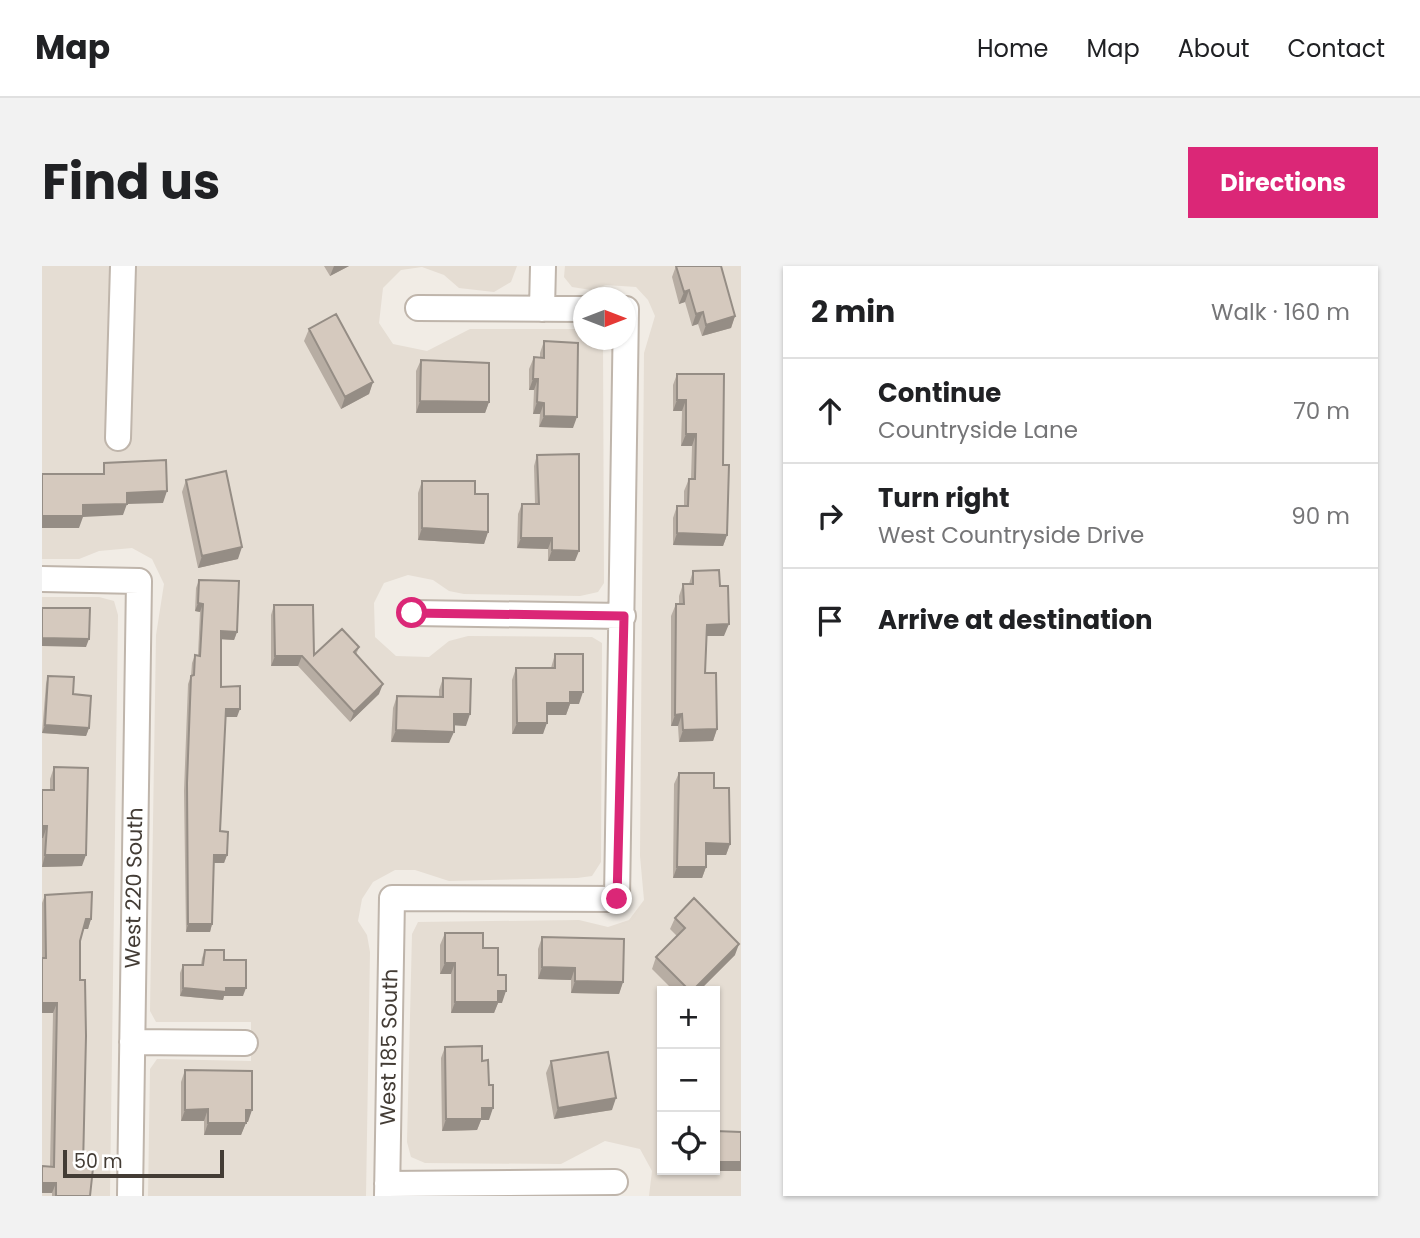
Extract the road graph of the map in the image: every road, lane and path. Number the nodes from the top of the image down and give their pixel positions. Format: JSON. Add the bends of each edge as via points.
{"nodes":[{"id":1,"x":123,"y":266,"type":"edge"},
{"id":2,"x":543,"y":266,"type":"edge"},
{"id":3,"x":418,"y":308,"type":"dead end"},
{"id":4,"x":542,"y":309,"type":"junction"},
{"id":5,"x":573,"y":309,"type":"edge"},
{"id":6,"x":626,"y":350,"type":"edge"},
{"id":7,"x":118,"y":438,"type":"dead end"},
{"id":8,"x":42,"y":579,"type":"edge"},
{"id":9,"x":412,"y":613,"type":"dead end"},
{"id":10,"x":624,"y":616,"type":"junction"},
{"id":11,"x":132,"y":1042,"type":"junction"},
{"id":12,"x":245,"y":1043,"type":"dead end"},
{"id":13,"x":615,"y":1182,"type":"dead end"},
{"id":14,"x":387,"y":1190,"type":"edge"},
{"id":15,"x":130,"y":1196,"type":"edge"}],
"edges":[{"from":1,"to":7,"type":"street"},
{"from":2,"to":4,"type":"street"},
{"from":3,"to":4,"type":"street"},
{"from":4,"to":5,"type":"street"},
{"from":6,"to":10,"type":"street"},
{"from":8,"to":11,"type":"street","name":"West 220 South","via":[[139,581]]},
{"from":9,"to":10,"type":"street"},
{"from":10,"to":14,"type":"street","name":"West 185 South","via":[[617,899],[392,898]]},
{"from":11,"to":12,"type":"street"},
{"from":11,"to":15,"type":"street","name":"West 220 South"},
{"from":13,"to":14,"type":"street"}]}
